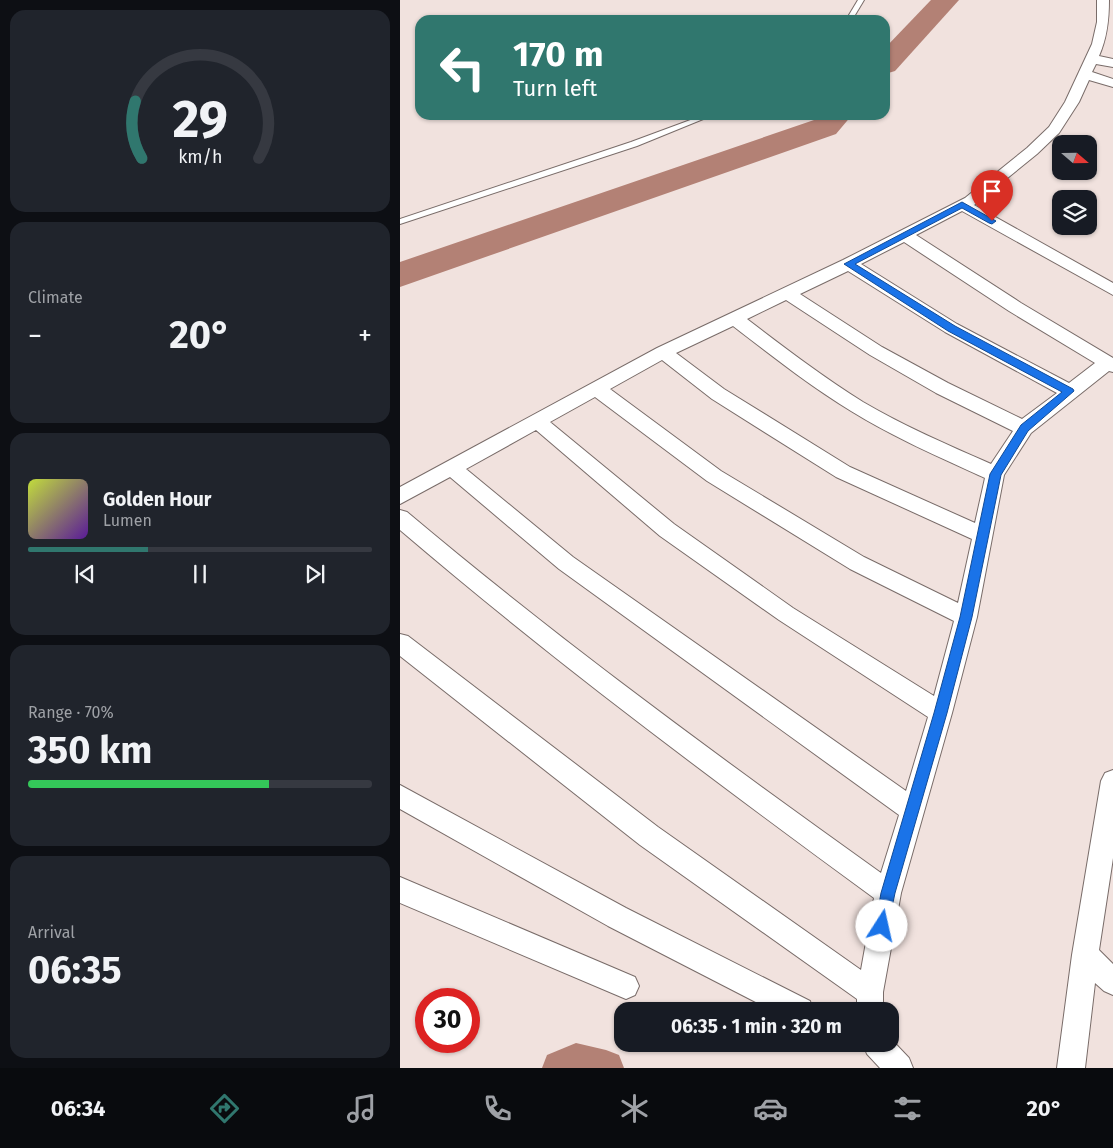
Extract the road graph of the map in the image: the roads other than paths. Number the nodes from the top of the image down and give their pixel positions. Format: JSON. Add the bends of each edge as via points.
{"nodes":[{"id":1,"x":861,"y":0,"type":"edge"},
{"id":2,"x":1103,"y":0,"type":"edge"},
{"id":3,"x":852,"y":15,"type":"edge"},
{"id":4,"x":1099,"y":39,"type":"junction"},
{"id":5,"x":1113,"y":42,"type":"edge"},
{"id":6,"x":1092,"y":59,"type":"junction"},
{"id":7,"x":1113,"y":63,"type":"edge"},
{"id":8,"x":1085,"y":74,"type":"junction"},
{"id":9,"x":1113,"y":83,"type":"edge"},
{"id":10,"x":697,"y":120,"type":"edge"},
{"id":11,"x":966,"y":203,"type":"junction"},
{"id":12,"x":400,"y":222,"type":"edge"},
{"id":13,"x":905,"y":235,"type":"junction"},
{"id":14,"x":849,"y":264,"type":"junction"},
{"id":15,"x":1113,"y":290,"type":"edge"},
{"id":16,"x":787,"y":293,"type":"junction"},
{"id":17,"x":735,"y":318,"type":"junction"},
{"id":18,"x":663,"y":352,"type":"junction"},
{"id":19,"x":1110,"y":364,"type":"edge"},
{"id":20,"x":597,"y":389,"type":"junction"},
{"id":21,"x":1069,"y":391,"type":"junction"},
{"id":22,"x":537,"y":421,"type":"junction"},
{"id":23,"x":1024,"y":428,"type":"junction"},
{"id":24,"x":451,"y":467,"type":"junction"},
{"id":25,"x":995,"y":474,"type":"junction"},
{"id":26,"x":400,"y":496,"type":"edge"},
{"id":27,"x":400,"y":518,"type":"edge"},
{"id":28,"x":982,"y":535,"type":"junction"},
{"id":29,"x":966,"y":617,"type":"junction"},
{"id":30,"x":400,"y":643,"type":"edge"},
{"id":31,"x":940,"y":713,"type":"junction"},
{"id":32,"x":1113,"y":781,"type":"edge"},
{"id":33,"x":400,"y":796,"type":"edge"},
{"id":34,"x":911,"y":809,"type":"junction"},
{"id":35,"x":400,"y":890,"type":"edge"},
{"id":36,"x":888,"y":893,"type":"junction"},
{"id":37,"x":1085,"y":955,"type":"junction"},
{"id":38,"x":1113,"y":982,"type":"edge"},
{"id":39,"x":626,"y":986,"type":"dead end"},
{"id":40,"x":782,"y":1002,"type":"edge"},
{"id":41,"x":870,"y":1002,"type":"edge"},
{"id":42,"x":884,"y":1052,"type":"edge"},
{"id":43,"x":899,"y":1068,"type":"edge"},
{"id":44,"x":1072,"y":1068,"type":"edge"}],
"edges":[{"from":1,"to":3,"type":"lane"},
{"from":2,"to":4,"type":"street"},
{"from":4,"to":5,"type":"street"},
{"from":4,"to":6,"type":"street"},
{"from":6,"to":7,"type":"street"},
{"from":6,"to":8,"type":"street"},
{"from":8,"to":9,"type":"street"},
{"from":8,"to":11,"type":"street","via":[[1054,130],[988,188]]},
{"from":10,"to":12,"type":"lane"},
{"from":11,"to":13,"type":"street"},
{"from":11,"to":15,"type":"street"},
{"from":13,"to":14,"type":"street"},
{"from":13,"to":19,"type":"street"},
{"from":14,"to":16,"type":"street"},
{"from":14,"to":21,"type":"street","via":[[951,328]]},
{"from":16,"to":17,"type":"street"},
{"from":16,"to":23,"type":"street","via":[[876,351]]},
{"from":17,"to":18,"type":"street"},
{"from":17,"to":25,"type":"street","via":[[800,368],[873,416]]},
{"from":18,"to":20,"type":"street"},
{"from":18,"to":28,"type":"street","via":[[718,394],[843,472]]},
{"from":19,"to":21,"type":"street"},
{"from":20,"to":22,"type":"street"},
{"from":20,"to":29,"type":"street","via":[[714,476],[857,563]]},
{"from":21,"to":23,"type":"street"},
{"from":22,"to":24,"type":"street"},
{"from":22,"to":31,"type":"street","via":[[667,530],[786,614]]},
{"from":23,"to":25,"type":"street"},
{"from":24,"to":26,"type":"street"},
{"from":24,"to":34,"type":"street","via":[[566,563]]},
{"from":25,"to":28,"type":"street"},
{"from":27,"to":36,"type":"street","via":[[729,778]]},
{"from":28,"to":29,"type":"street"},
{"from":29,"to":31,"type":"street"},
{"from":30,"to":41,"type":"street"},
{"from":31,"to":34,"type":"street"},
{"from":32,"to":37,"type":"street"},
{"from":33,"to":40,"type":"street","via":[[617,917]]},
{"from":34,"to":36,"type":"street"},
{"from":35,"to":39,"type":"street"},
{"from":36,"to":41,"type":"street"},
{"from":37,"to":38,"type":"street"},
{"from":37,"to":44,"type":"street"},
{"from":42,"to":43,"type":"street"}]}
